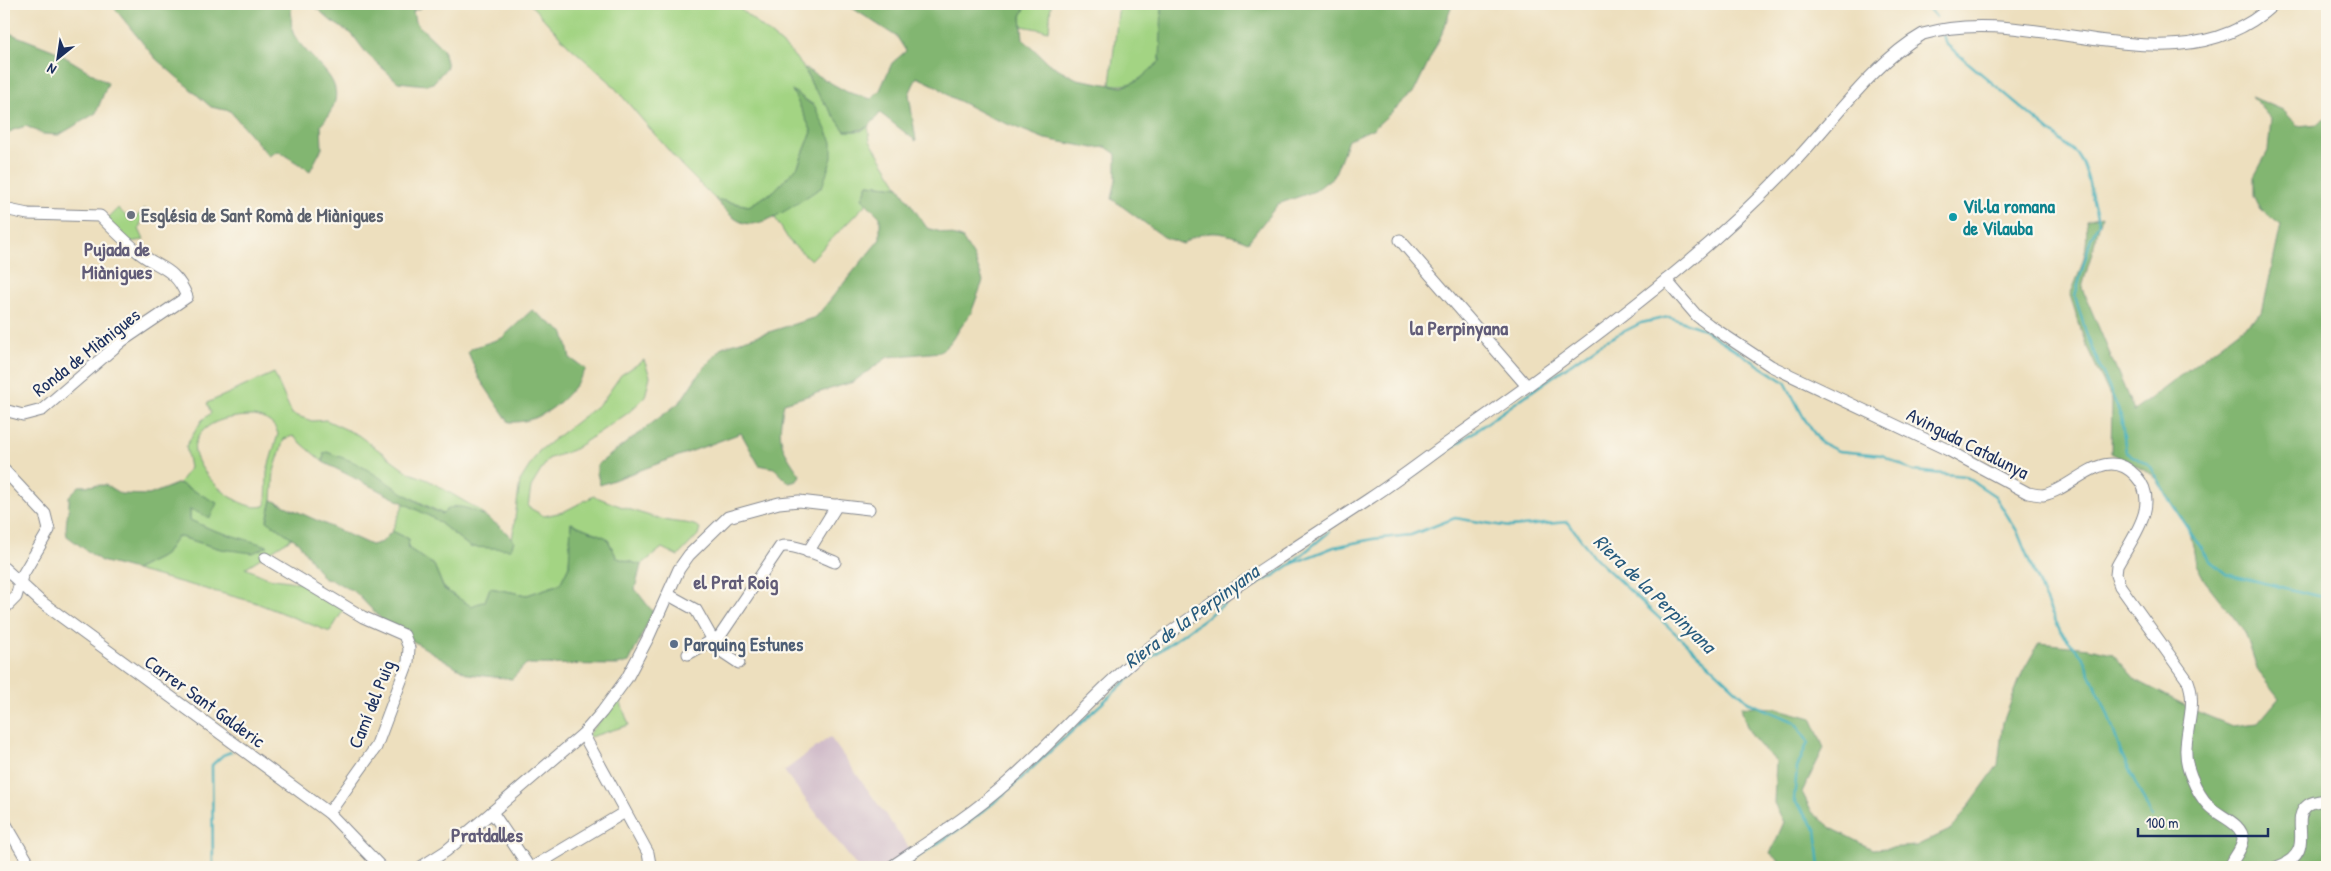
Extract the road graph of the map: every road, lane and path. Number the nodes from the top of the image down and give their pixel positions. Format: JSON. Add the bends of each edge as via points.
{"nodes":[{"id":1,"x":2274,"y":4,"type":"edge"},
{"id":2,"x":1976,"y":16,"type":"dead end"},
{"id":3,"x":2106,"y":29,"type":"dead end"},
{"id":4,"x":4,"y":209,"type":"edge"},
{"id":5,"x":1400,"y":240,"type":"dead end"},
{"id":6,"x":1666,"y":280,"type":"junction"},
{"id":7,"x":1527,"y":386,"type":"junction"},
{"id":8,"x":4,"y":410,"type":"edge"},
{"id":9,"x":4,"y":470,"type":"edge"},
{"id":10,"x":838,"y":505,"type":"junction"},
{"id":11,"x":868,"y":509,"type":"dead end"},
{"id":12,"x":808,"y":552,"type":"junction"},
{"id":13,"x":265,"y":558,"type":"dead end"},
{"id":14,"x":835,"y":562,"type":"dead end"},
{"id":15,"x":4,"y":568,"type":"edge"},
{"id":16,"x":21,"y":581,"type":"junction"},
{"id":17,"x":669,"y":595,"type":"junction"},
{"id":18,"x":4,"y":609,"type":"edge"},
{"id":19,"x":712,"y":639,"type":"junction"},
{"id":20,"x":688,"y":654,"type":"dead end"},
{"id":21,"x":739,"y":663,"type":"dead end"},
{"id":22,"x":583,"y":734,"type":"junction"},
{"id":23,"x":2327,"y":800,"type":"edge"},
{"id":24,"x":492,"y":812,"type":"junction"},
{"id":25,"x":625,"y":812,"type":"junction"},
{"id":26,"x":329,"y":813,"type":"junction"},
{"id":27,"x":4,"y":821,"type":"edge"},
{"id":28,"x":649,"y":866,"type":"edge"},
{"id":29,"x":30,"y":867,"type":"edge"},
{"id":30,"x":381,"y":867,"type":"edge"},
{"id":31,"x":421,"y":867,"type":"edge"},
{"id":32,"x":529,"y":867,"type":"edge"},
{"id":33,"x":533,"y":867,"type":"edge"},
{"id":34,"x":891,"y":867,"type":"edge"},
{"id":35,"x":2230,"y":867,"type":"edge"},
{"id":36,"x":2277,"y":867,"type":"edge"}],
"edges":[{"from":1,"to":3,"type":"street","via":[[2254,20],[2218,36],[2178,40]]},
{"from":2,"to":6,"type":"street","via":[[1934,28],[1903,47],[1878,69],[1758,199]]},
{"from":4,"to":8,"type":"street","name":"Ronda de Miànigues","via":[[28,214],[100,216],[139,253],[171,272],[187,297],[122,341],[42,410],[24,415]]},
{"from":5,"to":7,"type":"street"},
{"from":6,"to":7,"type":"street"},
{"from":6,"to":35,"type":"street","name":"Avinguda Catalunya","via":[[1697,316],[1771,366],[1948,450],[2028,493],[2050,493],[2081,474],[2113,464],[2126,468],[2138,478],[2147,495],[2147,507],[2117,566],[2116,575],[2120,586],[2188,681],[2192,700],[2185,759],[2190,775],[2207,804],[2242,833],[2242,845]]},
{"from":7,"to":34,"type":"street","via":[[1384,489],[1221,596],[1153,645],[1001,788]]},
{"from":9,"to":16,"type":"street","via":[[45,514],[49,525],[46,539]]},
{"from":10,"to":11,"type":"street"},
{"from":10,"to":12,"type":"street"},
{"from":10,"to":17,"type":"street","via":[[787,502],[728,517],[688,555],[678,569]]},
{"from":12,"to":14,"type":"street"},
{"from":12,"to":19,"type":"street","via":[[784,545],[780,547],[720,636]]},
{"from":13,"to":26,"type":"street","name":"Camí del Puig","via":[[363,617],[404,635],[409,648],[408,662],[376,747]]},
{"from":15,"to":16,"type":"street","name":"Carrer Sant Galderic"},
{"from":16,"to":18,"type":"street","via":[[16,597]]},
{"from":16,"to":26,"type":"street","name":"Carrer Sant Galderic"},
{"from":17,"to":19,"type":"street","via":[[696,610]]},
{"from":17,"to":22,"type":"street","via":[[627,678]]},
{"from":19,"to":20,"type":"street"},
{"from":19,"to":21,"type":"street","via":[[718,649]]},
{"from":22,"to":24,"type":"street"},
{"from":22,"to":25,"type":"street"},
{"from":23,"to":36,"type":"street","via":[[2311,803],[2305,808],[2297,854],[2290,862]]},
{"from":24,"to":31,"type":"street"},
{"from":24,"to":32,"type":"street"},
{"from":25,"to":28,"type":"street","via":[[648,853]]},
{"from":25,"to":33,"type":"street"},
{"from":26,"to":30,"type":"street","name":"Carrer Sant Galderic"},
{"from":27,"to":29,"type":"street"}]}
